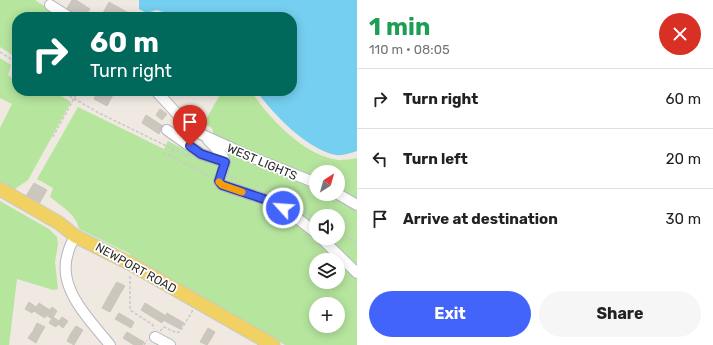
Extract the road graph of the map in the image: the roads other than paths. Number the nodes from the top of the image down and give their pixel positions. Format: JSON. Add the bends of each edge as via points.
{"nodes":[{"id":1,"x":50,"y":5,"type":"dead end"},
{"id":2,"x":60,"y":12,"type":"edge"},
{"id":3,"x":161,"y":96,"type":"edge"},
{"id":4,"x":167,"y":130,"type":"dead end"},
{"id":5,"x":206,"y":137,"type":"junction"},
{"id":6,"x":225,"y":162,"type":"junction"},
{"id":7,"x":309,"y":181,"type":"edge"},
{"id":8,"x":0,"y":189,"type":"edge"},
{"id":9,"x":345,"y":198,"type":"edge"},
{"id":10,"x":357,"y":205,"type":"edge"},
{"id":11,"x":309,"y":228,"type":"edge"},
{"id":12,"x":75,"y":236,"type":"junction"},
{"id":13,"x":328,"y":245,"type":"edge"},
{"id":14,"x":357,"y":273,"type":"edge"},
{"id":15,"x":155,"y":337,"type":"road end"},
{"id":16,"x":110,"y":345,"type":"edge"},
{"id":17,"x":170,"y":345,"type":"edge"},
{"id":18,"x":273,"y":345,"type":"edge"}],
"edges":[{"from":1,"to":2,"type":"street"},
{"from":3,"to":5,"type":"street","name":"WEST LIGHTS","via":[[192,130]]},
{"from":4,"to":6,"type":"street","via":[[201,154]]},
{"from":5,"to":6,"type":"street","via":[[225,158]]},
{"from":5,"to":7,"type":"street","name":"WEST LIGHTS"},
{"from":6,"to":11,"type":"street","via":[[221,176],[222,185],[273,202]]},
{"from":8,"to":12,"type":"main road","name":"NEWPORT ROAD","via":[[59,223]]},
{"from":9,"to":10,"type":"street"},
{"from":12,"to":16,"type":"street","via":[[67,253],[66,273],[70,290],[81,309]]},
{"from":12,"to":18,"type":"main road","name":"NEWPORT ROAD","via":[[131,264]]},
{"from":13,"to":14,"type":"street"},
{"from":15,"to":17,"type":"street"}]}
